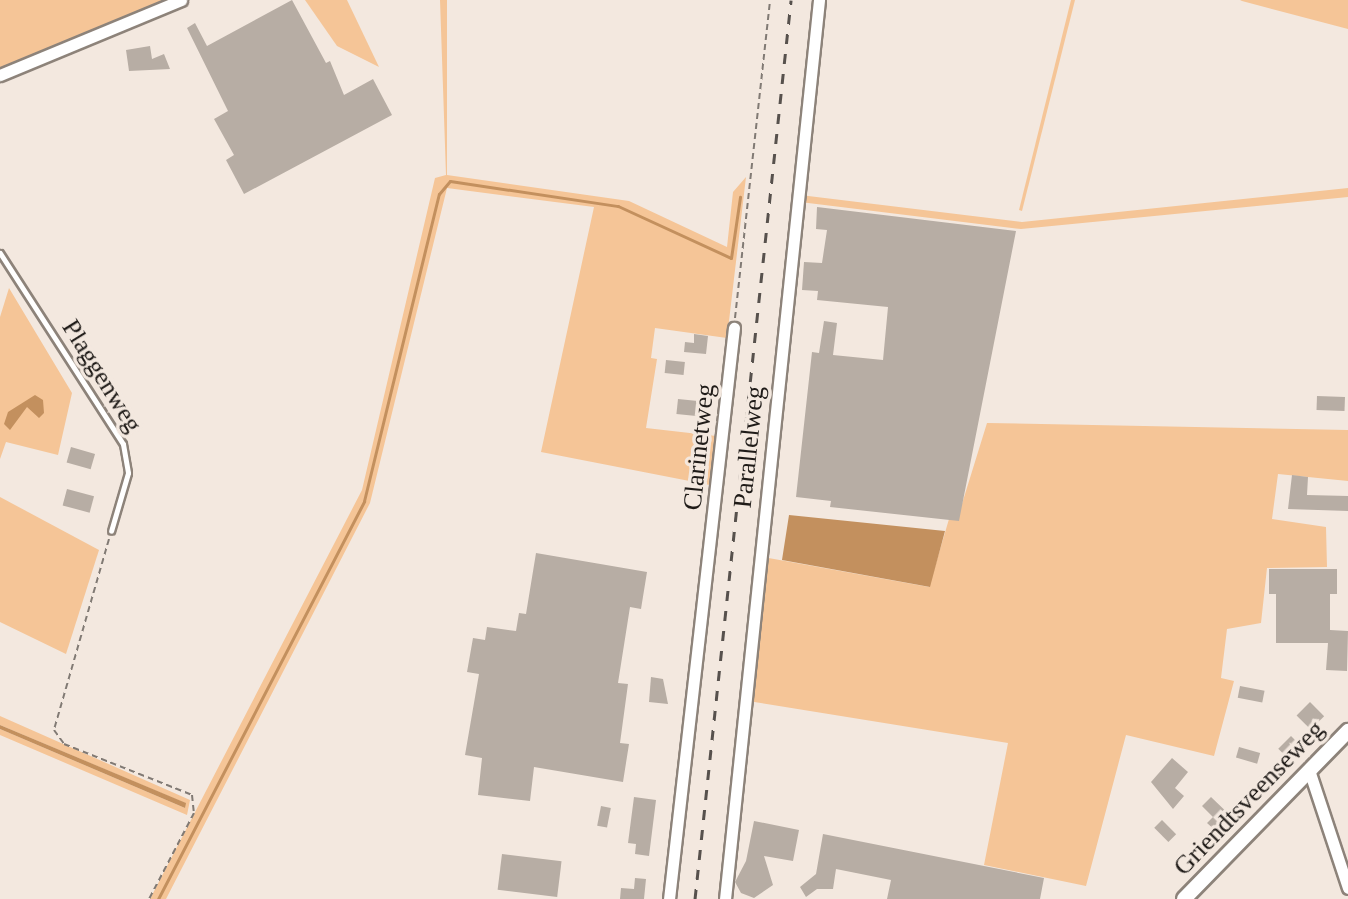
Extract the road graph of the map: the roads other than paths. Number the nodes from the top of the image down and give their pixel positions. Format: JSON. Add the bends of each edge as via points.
{"nodes":[{"id":1,"x":181,"y":0,"type":"edge"},
{"id":2,"x":819,"y":0,"type":"edge"},
{"id":3,"x":0,"y":75,"type":"edge"},
{"id":4,"x":0,"y":253,"type":"edge"},
{"id":5,"x":734,"y":328,"type":"road end"},
{"id":6,"x":111,"y":531,"type":"road end"},
{"id":7,"x":1348,"y":731,"type":"edge"},
{"id":8,"x":1310,"y":773,"type":"junction"},
{"id":9,"x":1348,"y":888,"type":"edge"},
{"id":10,"x":669,"y":899,"type":"edge"},
{"id":11,"x":725,"y":899,"type":"edge"},
{"id":12,"x":1184,"y":899,"type":"edge"}],
"edges":[{"from":1,"to":3,"type":"street"},
{"from":2,"to":11,"type":"street","name":"Parallelweg"},
{"from":4,"to":6,"type":"lane","name":"Plaggenweg","via":[[123,444],[128,473]]},
{"from":5,"to":10,"type":"street","name":"Clarinetweg"},
{"from":7,"to":8,"type":"street","name":"Griendtsveenseweg"},
{"from":8,"to":9,"type":"street"},
{"from":8,"to":12,"type":"street","name":"Griendtsveenseweg"}]}
